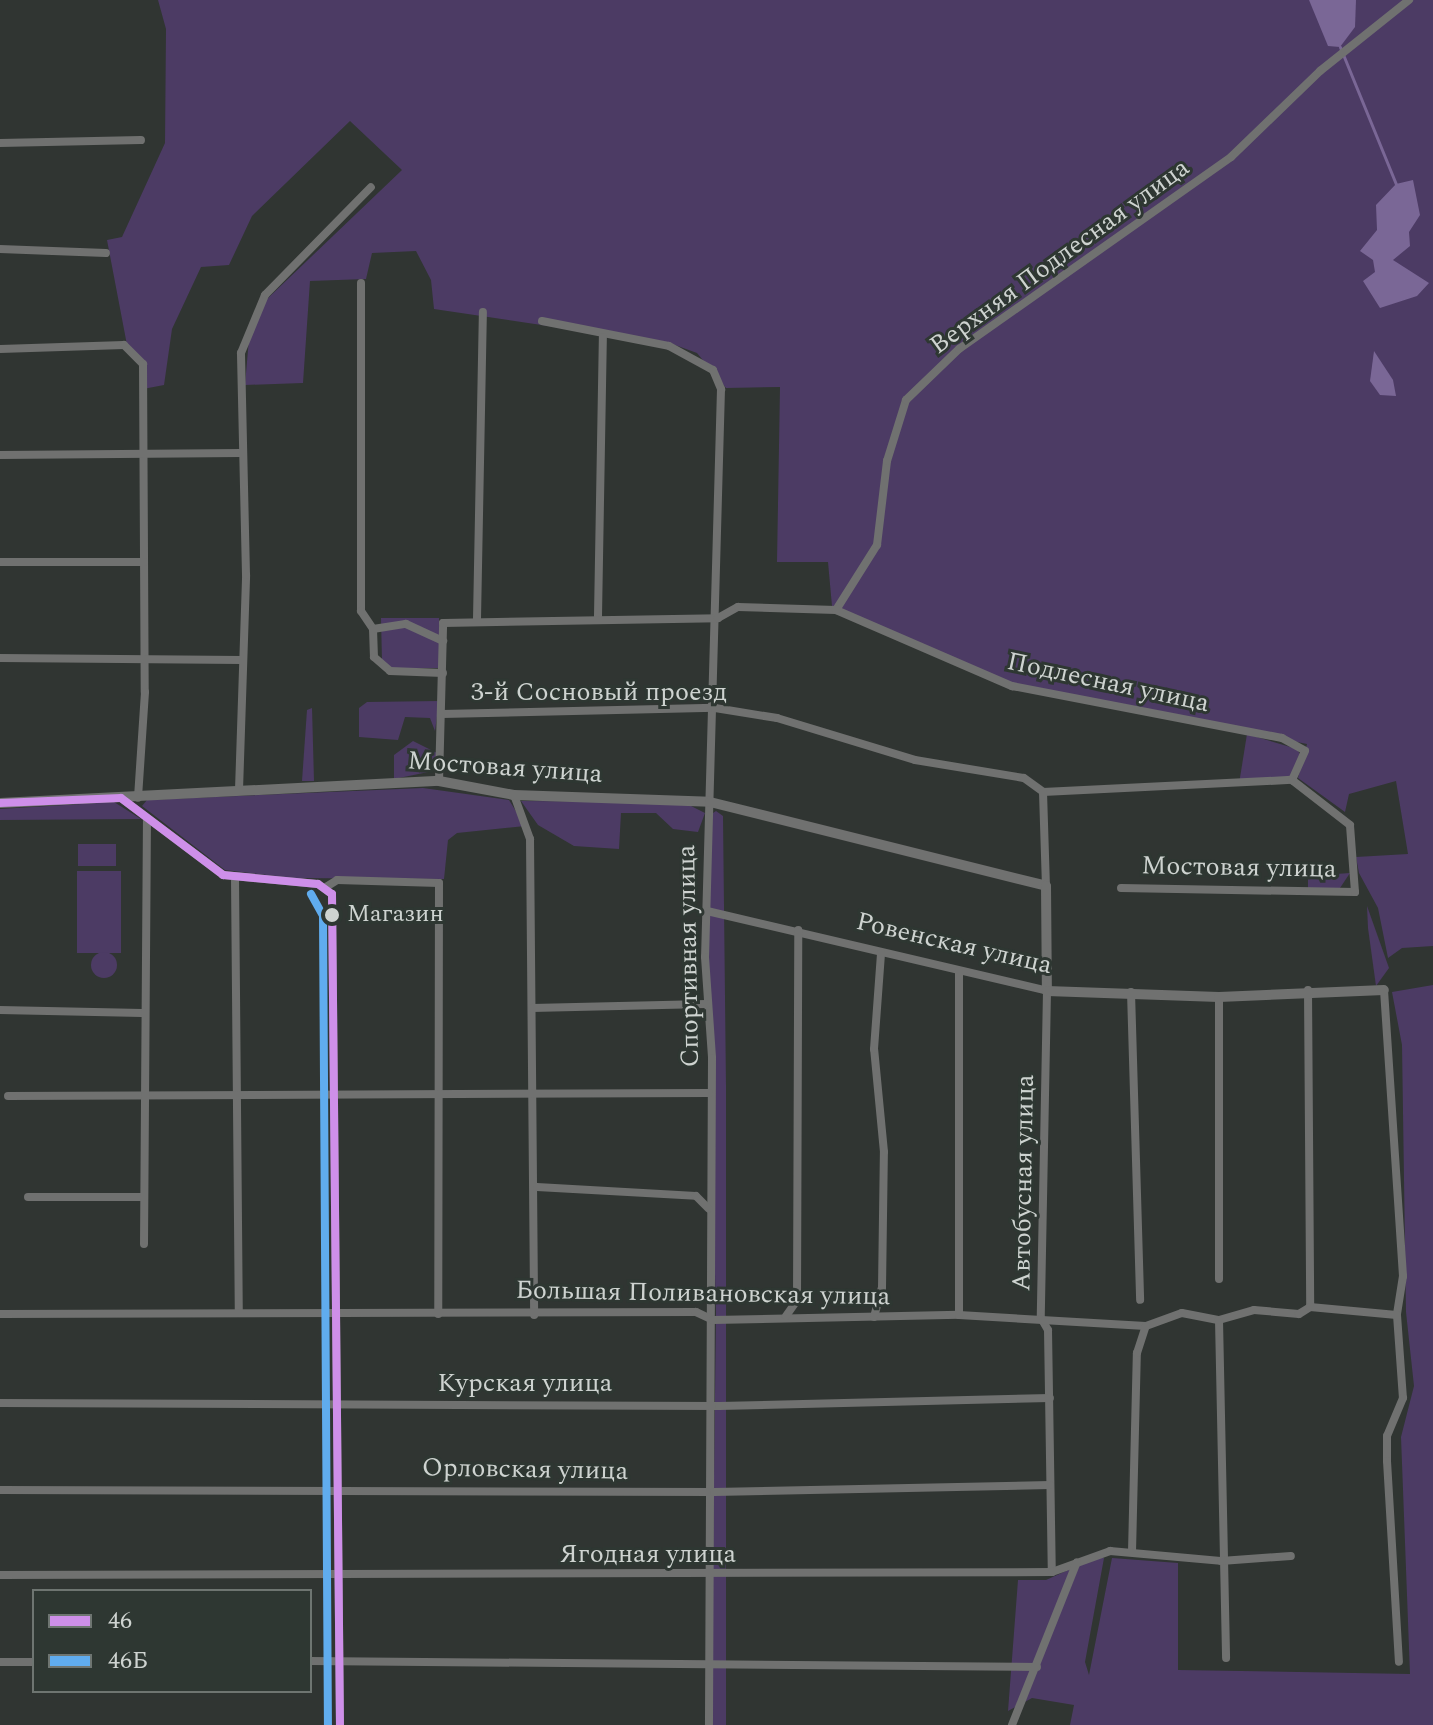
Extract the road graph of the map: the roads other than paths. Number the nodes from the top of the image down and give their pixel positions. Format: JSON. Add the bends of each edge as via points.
{"nodes":[{"id":1,"x":1409,"y":0,"type":"edge"},
{"id":2,"x":141,"y":140,"type":"dead end"},
{"id":3,"x":0,"y":143,"type":"edge"},
{"id":4,"x":371,"y":187,"type":"dead end"},
{"id":5,"x":0,"y":249,"type":"edge"},
{"id":6,"x":106,"y":253,"type":"dead end"},
{"id":7,"x":361,"y":283,"type":"dead end"},
{"id":8,"x":483,"y":312,"type":"dead end"},
{"id":9,"x":542,"y":321,"type":"dead end"},
{"id":10,"x":603,"y":337,"type":"junction"},
{"id":11,"x":0,"y":349,"type":"edge"},
{"id":12,"x":241,"y":453,"type":"junction"},
{"id":13,"x":0,"y":455,"type":"edge"},
{"id":14,"x":143,"y":455,"type":"junction"},
{"id":15,"x":0,"y":562,"type":"edge"},
{"id":16,"x":144,"y":562,"type":"junction"},
{"id":17,"x":836,"y":610,"type":"junction"},
{"id":18,"x":598,"y":616,"type":"junction"},
{"id":19,"x":718,"y":618,"type":"junction"},
{"id":20,"x":477,"y":619,"type":"junction"},
{"id":21,"x":373,"y":629,"type":"junction"},
{"id":22,"x":443,"y":641,"type":"junction"},
{"id":23,"x":0,"y":658,"type":"edge"},
{"id":24,"x":242,"y":660,"type":"junction"},
{"id":25,"x":145,"y":661,"type":"junction"},
{"id":26,"x":443,"y":673,"type":"junction"},
{"id":27,"x":715,"y":708,"type":"junction"},
{"id":28,"x":442,"y":714,"type":"junction"},
{"id":29,"x":1292,"y":780,"type":"junction"},
{"id":30,"x":439,"y":781,"type":"junction"},
{"id":31,"x":239,"y":790,"type":"junction"},
{"id":32,"x":1043,"y":792,"type":"junction"},
{"id":33,"x":514,"y":795,"type":"junction"},
{"id":34,"x":121,"y":798,"type":"junction"},
{"id":35,"x":138,"y":798,"type":"junction"},
{"id":36,"x":710,"y":802,"type":"junction"},
{"id":37,"x":0,"y":803,"type":"edge"},
{"id":38,"x":147,"y":819,"type":"junction"},
{"id":39,"x":235,"y":878,"type":"junction"},
{"id":40,"x":322,"y":886,"type":"junction"},
{"id":41,"x":1046,"y":886,"type":"junction"},
{"id":42,"x":1121,"y":888,"type":"dead end"},
{"id":43,"x":707,"y":911,"type":"junction"},
{"id":44,"x":798,"y":930,"type":"junction"},
{"id":45,"x":881,"y":953,"type":"junction"},
{"id":46,"x":959,"y":971,"type":"junction"},
{"id":47,"x":1308,"y":990,"type":"junction"},
{"id":48,"x":1384,"y":990,"type":"joint"},
{"id":49,"x":1047,"y":991,"type":"junction"},
{"id":50,"x":1131,"y":992,"type":"junction"},
{"id":51,"x":1219,"y":997,"type":"junction"},
{"id":52,"x":706,"y":1004,"type":"junction"},
{"id":53,"x":532,"y":1008,"type":"junction"},
{"id":54,"x":0,"y":1010,"type":"edge"},
{"id":55,"x":142,"y":1013,"type":"junction"},
{"id":56,"x":337,"y":1092,"type":"junction"},
{"id":57,"x":709,"y":1093,"type":"junction"},
{"id":58,"x":438,"y":1094,"type":"junction"},
{"id":59,"x":533,"y":1094,"type":"junction"},
{"id":60,"x":236,"y":1095,"type":"junction"},
{"id":61,"x":8,"y":1096,"type":"dead end"},
{"id":62,"x":143,"y":1096,"type":"junction"},
{"id":63,"x":537,"y":1187,"type":"junction"},
{"id":64,"x":28,"y":1197,"type":"dead end"},
{"id":65,"x":144,"y":1197,"type":"junction"},
{"id":66,"x":711,"y":1214,"type":"junction"},
{"id":67,"x":144,"y":1244,"type":"dead end"},
{"id":68,"x":1219,"y":1279,"type":"dead end"},
{"id":69,"x":1140,"y":1300,"type":"dead end"},
{"id":70,"x":1310,"y":1307,"type":"junction"},
{"id":71,"x":239,"y":1313,"type":"junction"},
{"id":72,"x":337,"y":1313,"type":"junction"},
{"id":73,"x":0,"y":1314,"type":"edge"},
{"id":74,"x":438,"y":1314,"type":"junction"},
{"id":75,"x":534,"y":1315,"type":"junction"},
{"id":76,"x":959,"y":1315,"type":"junction"},
{"id":77,"x":1397,"y":1315,"type":"junction"},
{"id":78,"x":786,"y":1316,"type":"junction"},
{"id":79,"x":874,"y":1317,"type":"junction"},
{"id":80,"x":1041,"y":1318,"type":"junction"},
{"id":81,"x":713,"y":1320,"type":"junction"},
{"id":82,"x":1219,"y":1320,"type":"junction"},
{"id":83,"x":1146,"y":1326,"type":"junction"},
{"id":84,"x":1050,"y":1398,"type":"junction"},
{"id":85,"x":0,"y":1403,"type":"edge"},
{"id":86,"x":339,"y":1403,"type":"junction"},
{"id":87,"x":712,"y":1406,"type":"junction"},
{"id":88,"x":1050,"y":1485,"type":"junction"},
{"id":89,"x":341,"y":1489,"type":"junction"},
{"id":90,"x":0,"y":1490,"type":"edge"},
{"id":91,"x":714,"y":1492,"type":"junction"},
{"id":92,"x":1132,"y":1552,"type":"junction"},
{"id":93,"x":1291,"y":1556,"type":"dead end"},
{"id":94,"x":1221,"y":1561,"type":"junction"},
{"id":95,"x":1077,"y":1562,"type":"junction"},
{"id":96,"x":1052,"y":1572,"type":"junction"},
{"id":97,"x":0,"y":1575,"type":"edge"},
{"id":98,"x":340,"y":1575,"type":"junction"},
{"id":99,"x":710,"y":1576,"type":"junction"},
{"id":100,"x":1226,"y":1658,"type":"dead end"},
{"id":101,"x":312,"y":1661,"type":"edge"},
{"id":102,"x":340,"y":1661,"type":"junction"},
{"id":103,"x":0,"y":1662,"type":"edge"},
{"id":104,"x":32,"y":1662,"type":"edge"},
{"id":105,"x":710,"y":1662,"type":"junction"},
{"id":106,"x":1399,"y":1662,"type":"dead end"},
{"id":107,"x":1037,"y":1667,"type":"junction"},
{"id":108,"x":340,"y":1725,"type":"edge"},
{"id":109,"x":709,"y":1725,"type":"edge"},
{"id":110,"x":1012,"y":1725,"type":"edge"}],
"edges":[{"from":1,"to":17,"type":"street","name":"Верхняя Подлесная улица","via":[[1320,71],[1231,157],[959,349],[906,400],[887,461],[877,545]]},
{"from":2,"to":3,"type":"street"},
{"from":4,"to":12,"type":"street","via":[[265,295],[248,326]]},
{"from":5,"to":6,"type":"street"},
{"from":7,"to":21,"type":"street","via":[[361,611]]},
{"from":8,"to":20,"type":"street"},
{"from":9,"to":10,"type":"street","name":"Спортивная улица"},
{"from":10,"to":18,"type":"street"},
{"from":10,"to":19,"type":"street","name":"Спортивная улица","via":[[669,346],[719,379]]},
{"from":11,"to":14,"type":"street","via":[[124,345],[143,364]]},
{"from":12,"to":14,"type":"street"},
{"from":12,"to":24,"type":"street"},
{"from":13,"to":14,"type":"street"},
{"from":14,"to":16,"type":"street"},
{"from":15,"to":16,"type":"street"},
{"from":16,"to":25,"type":"street"},
{"from":17,"to":19,"type":"street","name":"Подлесная улица","via":[[738,607]]},
{"from":17,"to":29,"type":"street","name":"Подлесная улица","via":[[1012,686],[1282,738],[1305,751]]},
{"from":18,"to":19,"type":"street","name":"Подлесная улица"},
{"from":18,"to":20,"type":"street","name":"Подлесная улица"},
{"from":19,"to":27,"type":"street","name":"Спортивная улица"},
{"from":20,"to":22,"type":"street","name":"Подлесная улица","via":[[443,623]]},
{"from":21,"to":22,"type":"street","via":[[406,624]]},
{"from":21,"to":26,"type":"street","via":[[374,657],[390,671]]},
{"from":22,"to":26,"type":"street"},
{"from":23,"to":25,"type":"street"},
{"from":24,"to":25,"type":"street"},
{"from":24,"to":31,"type":"street"},
{"from":25,"to":35,"type":"street"},
{"from":26,"to":28,"type":"street"},
{"from":27,"to":28,"type":"street","name":"3-й Сосновый проезд"},
{"from":27,"to":32,"type":"street","name":"3-й Сосновый проезд","via":[[777,718],[915,760],[1024,778]]},
{"from":27,"to":36,"type":"street","name":"Спортивная улица"},
{"from":28,"to":30,"type":"street"},
{"from":29,"to":32,"type":"street","name":"3-й Сосновый проезд"},
{"from":29,"to":42,"type":"street","name":"Мостовая улица","via":[[1350,825],[1355,892]]},
{"from":30,"to":31,"type":"street","name":"Мостовая улица"},
{"from":30,"to":33,"type":"street","name":"Мостовая улица"},
{"from":31,"to":35,"type":"street","name":"Мостовая улица"},
{"from":32,"to":41,"type":"street","name":"Автобусная улица"},
{"from":33,"to":36,"type":"street","name":"Мостовая улица"},
{"from":33,"to":53,"type":"street","via":[[530,839]]},
{"from":34,"to":35,"type":"street","name":"Мостовая улица"},
{"from":34,"to":37,"type":"street","name":"Мостовая улица"},
{"from":34,"to":38,"type":"street"},
{"from":36,"to":41,"type":"street","name":"Мостовая улица"},
{"from":36,"to":43,"type":"street","name":"Спортивная улица"},
{"from":38,"to":39,"type":"street","via":[[207,867]]},
{"from":38,"to":55,"type":"street"},
{"from":39,"to":40,"type":"street"},
{"from":39,"to":60,"type":"street"},
{"from":40,"to":56,"type":"street","via":[[335,915]]},
{"from":40,"to":58,"type":"street","via":[[337,880],[439,883]]},
{"from":41,"to":49,"type":"street","name":"Автобусная улица"},
{"from":43,"to":44,"type":"street","name":"Ровенская улица"},
{"from":43,"to":52,"type":"street","name":"Спортивная улица"},
{"from":44,"to":45,"type":"street","name":"Ровенская улица"},
{"from":44,"to":78,"type":"street","via":[[797,1300]]},
{"from":45,"to":46,"type":"street","name":"Ровенская улица"},
{"from":45,"to":79,"type":"street","via":[[874,1049],[884,1152],[882,1288]]},
{"from":46,"to":49,"type":"street","name":"Ровенская улица"},
{"from":46,"to":76,"type":"street"},
{"from":47,"to":48,"type":"street","name":"Ровенская улица"},
{"from":47,"to":51,"type":"street","name":"Ровенская улица"},
{"from":47,"to":70,"type":"street"},
{"from":48,"to":77,"type":"street","via":[[1403,1276]]},
{"from":49,"to":50,"type":"street","name":"Ровенская улица"},
{"from":49,"to":80,"type":"street","name":"Автобусная улица"},
{"from":50,"to":51,"type":"street","name":"Ровенская улица"},
{"from":50,"to":69,"type":"street"},
{"from":51,"to":68,"type":"street"},
{"from":52,"to":53,"type":"street"},
{"from":52,"to":57,"type":"street","name":"Спортивная улица"},
{"from":53,"to":59,"type":"street"},
{"from":54,"to":55,"type":"street"},
{"from":55,"to":62,"type":"street"},
{"from":56,"to":58,"type":"street"},
{"from":56,"to":60,"type":"street"},
{"from":56,"to":72,"type":"street"},
{"from":57,"to":59,"type":"street"},
{"from":57,"to":66,"type":"street","name":"Спортивная улица"},
{"from":58,"to":59,"type":"street"},
{"from":58,"to":74,"type":"street"},
{"from":59,"to":63,"type":"street"},
{"from":60,"to":62,"type":"street"},
{"from":60,"to":71,"type":"street"},
{"from":61,"to":62,"type":"street"},
{"from":62,"to":65,"type":"street"},
{"from":63,"to":66,"type":"street","via":[[696,1196]]},
{"from":63,"to":75,"type":"street"},
{"from":64,"to":65,"type":"street"},
{"from":65,"to":67,"type":"street"},
{"from":66,"to":81,"type":"street","name":"Спортивная улица"},
{"from":70,"to":77,"type":"street","name":"Большая Поливановская улица"},
{"from":70,"to":82,"type":"street","name":"Большая Поливановская улица"},
{"from":71,"to":72,"type":"street","name":"Большая Поливановская улица"},
{"from":71,"to":73,"type":"street","name":"Большая Поливановская улица"},
{"from":72,"to":74,"type":"street","name":"Большая Поливановская улица"},
{"from":72,"to":86,"type":"street"},
{"from":74,"to":75,"type":"street","name":"Большая Поливановская улица"},
{"from":75,"to":81,"type":"street","name":"Большая Поливановская улица","via":[[696,1312]]},
{"from":76,"to":79,"type":"street","name":"Большая Поливановская улица"},
{"from":76,"to":80,"type":"street","name":"Большая Поливановская улица"},
{"from":77,"to":106,"type":"street","via":[[1403,1398],[1387,1436],[1387,1461]]},
{"from":78,"to":79,"type":"street","name":"Большая Поливановская улица"},
{"from":78,"to":81,"type":"street","name":"Большая Поливановская улица"},
{"from":80,"to":83,"type":"street","name":"Большая Поливановская улица"},
{"from":80,"to":84,"type":"street","name":"Автобусная улица"},
{"from":81,"to":87,"type":"street","name":"Спортивная улица"},
{"from":82,"to":83,"type":"street","name":"Большая Поливановская улица","via":[[1182,1313]]},
{"from":82,"to":94,"type":"street"},
{"from":83,"to":92,"type":"street","via":[[1137,1353]]},
{"from":84,"to":87,"type":"street","name":"Курская улица"},
{"from":84,"to":88,"type":"street","name":"Автобусная улица"},
{"from":85,"to":86,"type":"street","name":"Курская улица"},
{"from":86,"to":87,"type":"street","name":"Курская улица"},
{"from":86,"to":89,"type":"street"},
{"from":87,"to":91,"type":"street","name":"Спортивная улица"},
{"from":88,"to":91,"type":"street","name":"Орловская улица"},
{"from":88,"to":96,"type":"street","name":"Автобусная улица"},
{"from":89,"to":90,"type":"street","name":"Орловская улица"},
{"from":89,"to":91,"type":"street","name":"Орловская улица"},
{"from":89,"to":98,"type":"street"},
{"from":91,"to":99,"type":"street","name":"Спортивная улица"},
{"from":92,"to":94,"type":"street","name":"Ягодная улица"},
{"from":92,"to":95,"type":"street","name":"Ягодная улица"},
{"from":93,"to":94,"type":"street","name":"Ягодная улица"},
{"from":94,"to":100,"type":"street"},
{"from":95,"to":96,"type":"street","name":"Ягодная улица"},
{"from":95,"to":107,"type":"street"},
{"from":96,"to":99,"type":"street","name":"Ягодная улица"},
{"from":97,"to":98,"type":"street","name":"Ягодная улица"},
{"from":98,"to":99,"type":"street","name":"Ягодная улица"},
{"from":98,"to":102,"type":"street"},
{"from":99,"to":105,"type":"street","name":"Спортивная улица"},
{"from":101,"to":102,"type":"street"},
{"from":102,"to":105,"type":"street"},
{"from":102,"to":108,"type":"street"},
{"from":103,"to":104,"type":"street"},
{"from":105,"to":107,"type":"street"},
{"from":105,"to":109,"type":"street","name":"Спортивная улица"},
{"from":107,"to":110,"type":"street"}]}
